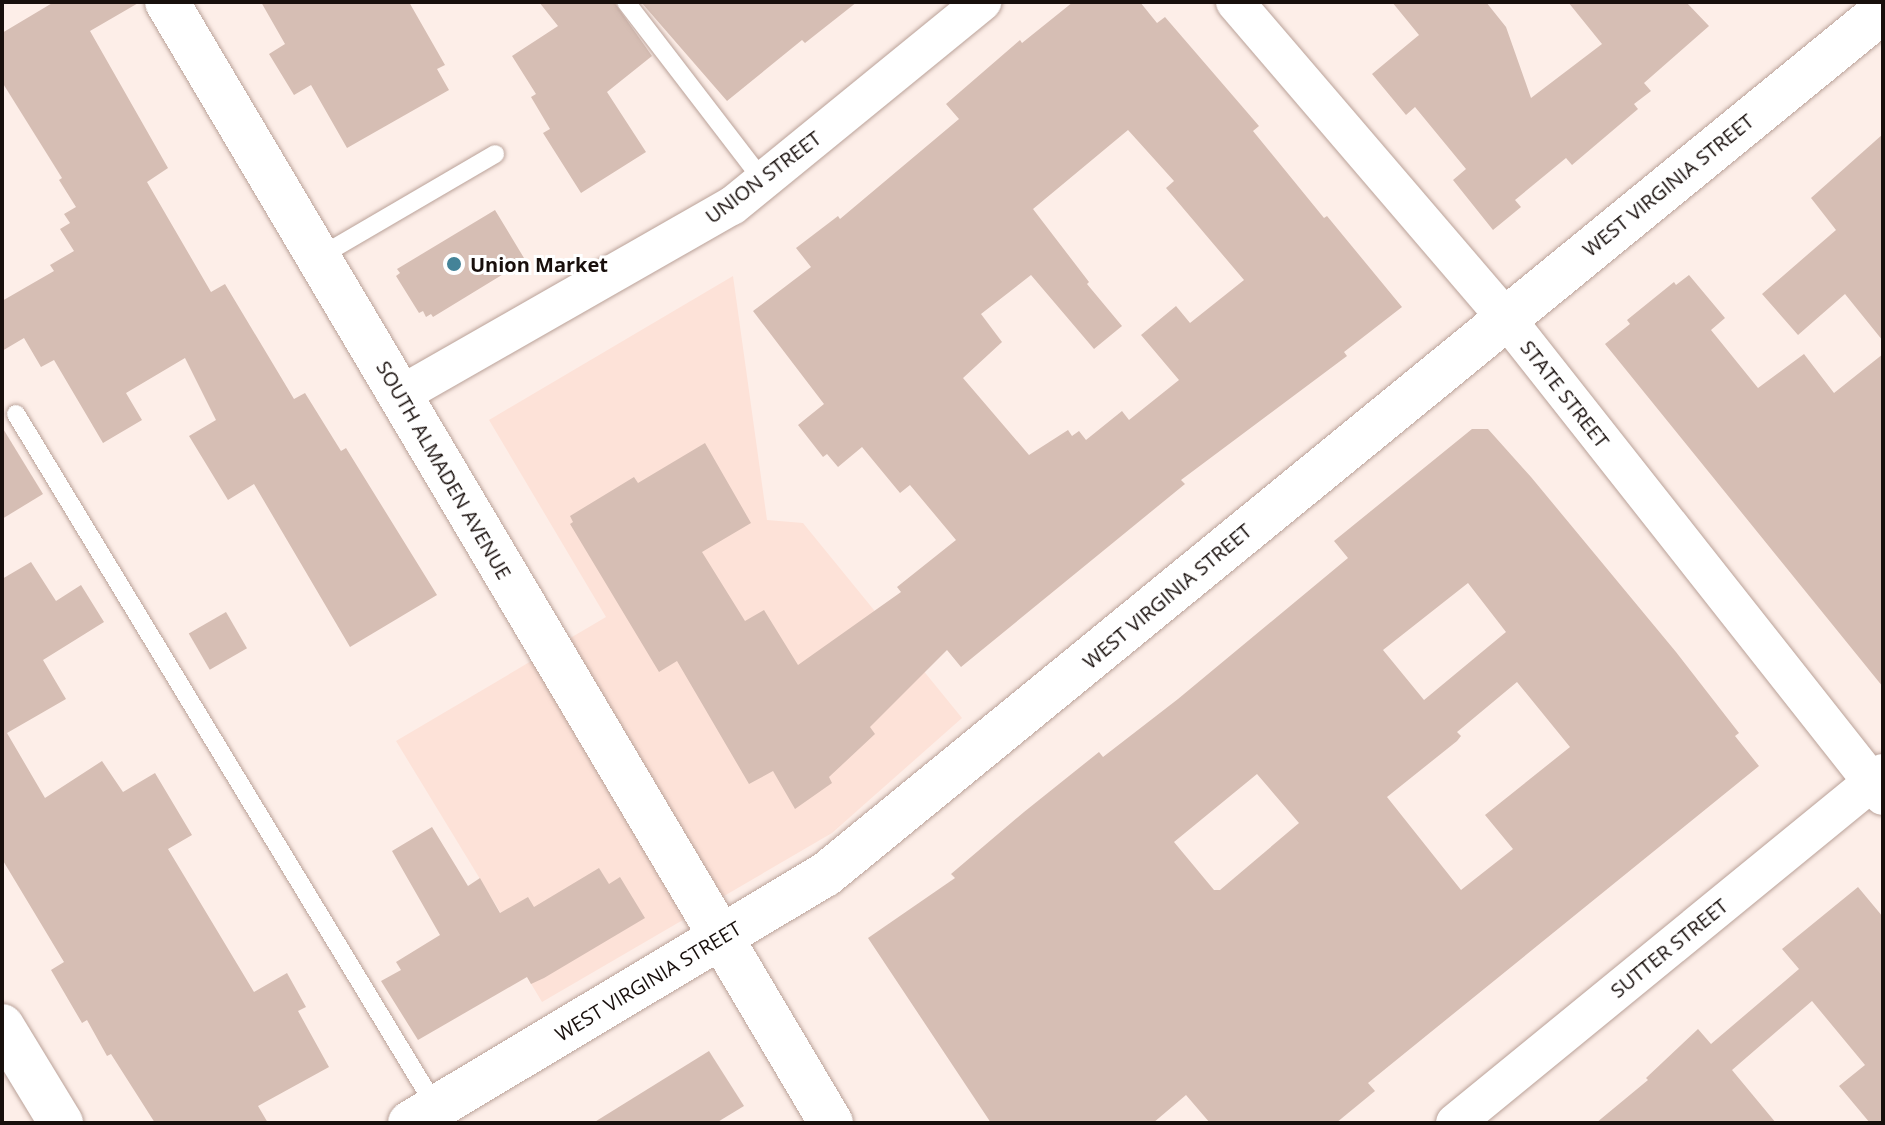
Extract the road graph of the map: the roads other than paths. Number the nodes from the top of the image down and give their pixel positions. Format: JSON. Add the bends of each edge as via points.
{"nodes":[{"id":1,"x":167,"y":2,"type":"edge"},
{"id":2,"x":626,"y":2,"type":"edge"},
{"id":3,"x":982,"y":2,"type":"edge"},
{"id":4,"x":1235,"y":2,"type":"edge"},
{"id":5,"x":1883,"y":11,"type":"edge"},
{"id":6,"x":495,"y":154,"type":"dead end"},
{"id":7,"x":764,"y":182,"type":"junction"},
{"id":8,"x":319,"y":257,"type":"junction"},
{"id":9,"x":1505,"y":317,"type":"junction"},
{"id":10,"x":400,"y":395,"type":"junction"},
{"id":11,"x":16,"y":414,"type":"dead end"},
{"id":12,"x":1879,"y":784,"type":"edge"},
{"id":13,"x":719,"y":938,"type":"junction"},
{"id":14,"x":2,"y":1026,"type":"edge"},
{"id":15,"x":430,"y":1118,"type":"edge"},
{"id":16,"x":61,"y":1123,"type":"edge"},
{"id":17,"x":831,"y":1123,"type":"edge"},
{"id":18,"x":1455,"y":1123,"type":"edge"}],
"edges":[{"from":1,"to":8,"type":"street","name":"SOUTH ALMADEN AVENUE"},
{"from":2,"to":7,"type":"lane"},
{"from":3,"to":7,"type":"street","name":"UNION STREET"},
{"from":4,"to":9,"type":"street","name":"STATE STREET"},
{"from":5,"to":9,"type":"street","name":"WEST VIRGINIA STREET"},
{"from":6,"to":8,"type":"lane"},
{"from":7,"to":10,"type":"street","name":"UNION STREET","via":[[732,206]]},
{"from":8,"to":10,"type":"street","name":"SOUTH ALMADEN AVENUE"},
{"from":9,"to":12,"type":"street","name":"STATE STREET"},
{"from":9,"to":13,"type":"street","name":"WEST VIRGINIA STREET","via":[[908,810],[825,875]]},
{"from":10,"to":13,"type":"street","name":"SOUTH ALMADEN AVENUE"},
{"from":11,"to":15,"type":"lane"},
{"from":12,"to":18,"type":"street","name":"SUTTER STREET"},
{"from":13,"to":15,"type":"street","name":"WEST VIRGINIA STREET"},
{"from":13,"to":17,"type":"street","name":"SOUTH ALMADEN AVENUE"},
{"from":14,"to":16,"type":"street"}]}
